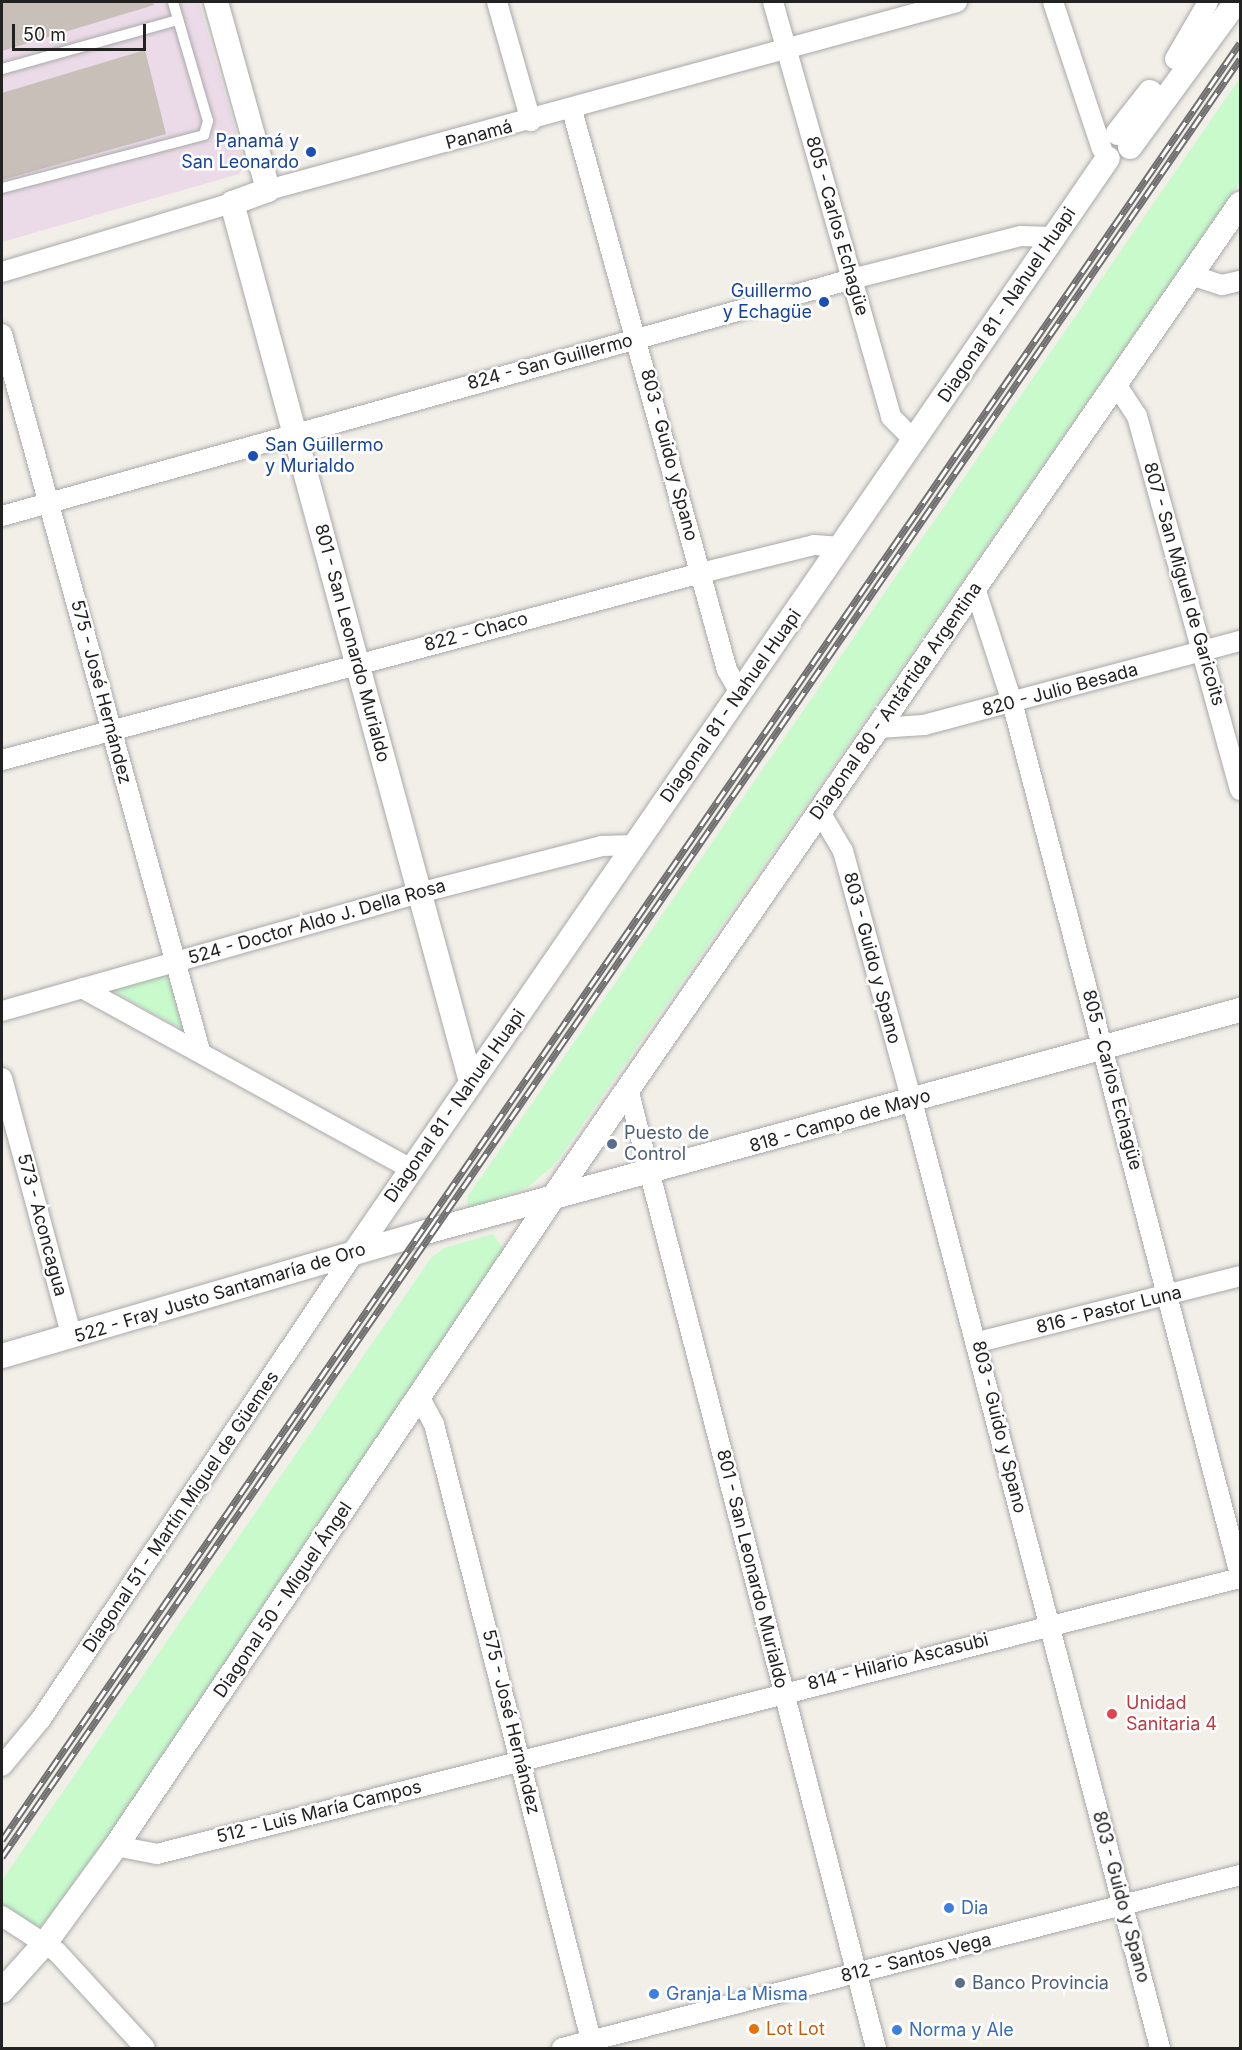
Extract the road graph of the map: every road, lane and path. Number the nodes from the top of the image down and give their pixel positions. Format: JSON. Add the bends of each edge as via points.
{"nodes":[{"id":1,"x":173,"y":2,"type":"edge"},
{"id":2,"x":216,"y":2,"type":"edge"},
{"id":3,"x":497,"y":2,"type":"edge"},
{"id":4,"x":773,"y":2,"type":"edge"},
{"id":5,"x":957,"y":2,"type":"edge"},
{"id":6,"x":1053,"y":2,"type":"edge"},
{"id":7,"x":1208,"y":2,"type":"edge"},
{"id":8,"x":1222,"y":2,"type":"edge"},
{"id":9,"x":1236,"y":2,"type":"edge"},
{"id":10,"x":178,"y":20,"type":"junction"},
{"id":11,"x":786,"y":49,"type":"junction"},
{"id":12,"x":1175,"y":59,"type":"junction"},
{"id":13,"x":2,"y":69,"type":"edge"},
{"id":14,"x":572,"y":110,"type":"junction"},
{"id":15,"x":531,"y":121,"type":"junction"},
{"id":16,"x":1114,"y":144,"type":"junction"},
{"id":17,"x":2,"y":188,"type":"edge"},
{"id":18,"x":268,"y":190,"type":"junction"},
{"id":19,"x":232,"y":203,"type":"junction"},
{"id":20,"x":1240,"y":204,"type":"edge"},
{"id":21,"x":1052,"y":237,"type":"junction"},
{"id":22,"x":2,"y":272,"type":"edge"},
{"id":23,"x":1191,"y":275,"type":"junction"},
{"id":24,"x":852,"y":279,"type":"junction"},
{"id":25,"x":1240,"y":281,"type":"edge"},
{"id":26,"x":2,"y":334,"type":"edge"},
{"id":27,"x":636,"y":338,"type":"junction"},
{"id":28,"x":1116,"y":384,"type":"junction"},
{"id":29,"x":294,"y":433,"type":"junction"},
{"id":30,"x":915,"y":441,"type":"junction"},
{"id":31,"x":49,"y":502,"type":"junction"},
{"id":32,"x":2,"y":516,"type":"edge"},
{"id":33,"x":842,"y":547,"type":"junction"},
{"id":34,"x":701,"y":573,"type":"junction"},
{"id":35,"x":975,"y":588,"type":"junction"},
{"id":36,"x":1240,"y":641,"type":"edge"},
{"id":37,"x":1203,"y":652,"type":"junction"},
{"id":38,"x":357,"y":663,"type":"junction"},
{"id":39,"x":741,"y":694,"type":"junction"},
{"id":40,"x":1012,"y":702,"type":"junction"},
{"id":41,"x":878,"y":728,"type":"junction"},
{"id":42,"x":111,"y":729,"type":"junction"},
{"id":43,"x":2,"y":760,"type":"edge"},
{"id":44,"x":1240,"y":790,"type":"edge"},
{"id":45,"x":820,"y":812,"type":"junction"},
{"id":46,"x":634,"y":845,"type":"junction"},
{"id":47,"x":419,"y":893,"type":"junction"},
{"id":48,"x":176,"y":962,"type":"junction"},
{"id":49,"x":82,"y":988,"type":"junction"},
{"id":50,"x":1240,"y":1010,"type":"edge"},
{"id":51,"x":2,"y":1011,"type":"edge"},
{"id":52,"x":1102,"y":1047,"type":"junction"},
{"id":53,"x":200,"y":1051,"type":"junction"},
{"id":54,"x":2,"y":1078,"type":"edge"},
{"id":55,"x":471,"y":1082,"type":"junction"},
{"id":56,"x":628,"y":1089,"type":"junction"},
{"id":57,"x":912,"y":1101,"type":"junction"},
{"id":58,"x":410,"y":1168,"type":"junction"},
{"id":59,"x":651,"y":1174,"type":"junction"},
{"id":60,"x":552,"y":1199,"type":"junction"},
{"id":61,"x":438,"y":1229,"type":"joint"},
{"id":62,"x":354,"y":1253,"type":"junction"},
{"id":63,"x":1240,"y":1276,"type":"edge"},
{"id":64,"x":1170,"y":1295,"type":"junction"},
{"id":65,"x":72,"y":1337,"type":"junction"},
{"id":66,"x":978,"y":1342,"type":"junction"},
{"id":67,"x":2,"y":1356,"type":"edge"},
{"id":68,"x":420,"y":1398,"type":"junction"},
{"id":69,"x":1240,"y":1577,"type":"edge"},
{"id":70,"x":1049,"y":1625,"type":"junction"},
{"id":71,"x":783,"y":1691,"type":"junction"},
{"id":72,"x":522,"y":1761,"type":"junction"},
{"id":73,"x":2,"y":1766,"type":"edge"},
{"id":74,"x":116,"y":1846,"type":"junction"},
{"id":75,"x":1240,"y":1875,"type":"edge"},
{"id":76,"x":1123,"y":1905,"type":"junction"},
{"id":77,"x":2,"y":1917,"type":"edge"},
{"id":78,"x":46,"y":1942,"type":"junction"},
{"id":79,"x":856,"y":1973,"type":"junction"},
{"id":80,"x":2,"y":1990,"type":"edge"},
{"id":81,"x":592,"y":2045,"type":"edge"},
{"id":82,"x":145,"y":2049,"type":"edge"},
{"id":83,"x":562,"y":2049,"type":"edge"},
{"id":84,"x":876,"y":2049,"type":"edge"},
{"id":85,"x":1160,"y":2049,"type":"edge"}],
"edges":[{"from":1,"to":10,"type":"lane"},
{"from":2,"to":18,"type":"street"},
{"from":3,"to":15,"type":"street"},
{"from":4,"to":11,"type":"street","name":"805 - Carlos Echagüe"},
{"from":5,"to":11,"type":"street","name":"Panamá"},
{"from":6,"to":16,"type":"street","via":[[1089,116]]},
{"from":7,"to":12,"type":"street","name":"Diagonal 81 - Nahuel Huapi"},
{"from":8,"to":12,"type":"street"},
{"from":9,"to":16,"type":"street"},
{"from":10,"to":13,"type":"lane"},
{"from":10,"to":17,"type":"lane","via":[[208,121],[204,135]]},
{"from":11,"to":14,"type":"street","name":"Panamá"},
{"from":11,"to":24,"type":"street","name":"805 - Carlos Echagüe"},
{"from":12,"to":16,"type":"street","name":"Diagonal 81 - Nahuel Huapi"},
{"from":14,"to":15,"type":"street","name":"Panamá"},
{"from":14,"to":27,"type":"street","name":"803 - Guido y Spano"},
{"from":15,"to":18,"type":"street","name":"Panamá"},
{"from":16,"to":21,"type":"street","name":"Diagonal 81 - Nahuel Huapi"},
{"from":18,"to":19,"type":"street","name":"Panamá"},
{"from":19,"to":22,"type":"street","name":"Panamá"},
{"from":19,"to":29,"type":"street","name":"801 - San Leonardo Murialdo"},
{"from":20,"to":23,"type":"street","name":"Diagonal 80 - Antártida Argentina"},
{"from":21,"to":24,"type":"street","name":"824 - San Guillermo","via":[[1021,236]]},
{"from":21,"to":30,"type":"street","name":"Diagonal 81 - Nahuel Huapi"},
{"from":23,"to":25,"type":"street","via":[[1222,285]]},
{"from":23,"to":28,"type":"street","name":"Diagonal 80 - Antártida Argentina"},
{"from":24,"to":27,"type":"street","name":"824 - San Guillermo"},
{"from":24,"to":30,"type":"street","name":"805 - Carlos Echagüe","via":[[891,417]]},
{"from":26,"to":31,"type":"street","name":"575 - José Hernández"},
{"from":27,"to":29,"type":"street","name":"824 - San Guillermo"},
{"from":27,"to":34,"type":"street","name":"803 - Guido y Spano"},
{"from":28,"to":35,"type":"street","name":"Diagonal 80 - Antártida Argentina"},
{"from":28,"to":37,"type":"street","name":"807 - San Miguel de Garicoits","via":[[1137,416]]},
{"from":29,"to":31,"type":"street","name":"824 - San Guillermo"},
{"from":29,"to":38,"type":"street","name":"801 - San Leonardo Murialdo"},
{"from":30,"to":33,"type":"street","name":"Diagonal 81 - Nahuel Huapi"},
{"from":31,"to":32,"type":"street","name":"824 - San Guillermo"},
{"from":31,"to":42,"type":"street","name":"575 - José Hernández"},
{"from":33,"to":34,"type":"street","name":"822 - Chaco","via":[[814,545]]},
{"from":33,"to":39,"type":"street","name":"Diagonal 81 - Nahuel Huapi"},
{"from":34,"to":38,"type":"street","name":"822 - Chaco"},
{"from":34,"to":39,"type":"street","name":"803 - Guido y Spano","via":[[728,670]]},
{"from":35,"to":40,"type":"street","name":"805 - Carlos Echagüe"},
{"from":35,"to":41,"type":"street","name":"Diagonal 80 - Antártida Argentina"},
{"from":36,"to":37,"type":"street","name":"820 - Julio Besada"},
{"from":37,"to":40,"type":"street","name":"820 - Julio Besada"},
{"from":37,"to":44,"type":"street","name":"807 - San Miguel de Garicoits"},
{"from":38,"to":42,"type":"street","name":"822 - Chaco"},
{"from":38,"to":47,"type":"street","name":"801 - San Leonardo Murialdo"},
{"from":39,"to":46,"type":"street","name":"Diagonal 81 - Nahuel Huapi"},
{"from":40,"to":41,"type":"street","name":"820 - Julio Besada","via":[[924,725]]},
{"from":40,"to":52,"type":"street","name":"805 - Carlos Echagüe"},
{"from":41,"to":45,"type":"street","name":"Diagonal 80 - Antártida Argentina"},
{"from":42,"to":43,"type":"street","name":"822 - Chaco"},
{"from":42,"to":48,"type":"street","name":"575 - José Hernández"},
{"from":45,"to":56,"type":"street","name":"Diagonal 80 - Antártida Argentina"},
{"from":45,"to":57,"type":"street","name":"803 - Guido y Spano","via":[[843,851]]},
{"from":46,"to":47,"type":"street","name":"524 - Doctor Aldo J. Della Rosa","via":[[602,846]]},
{"from":46,"to":55,"type":"street","name":"Diagonal 81 - Nahuel Huapi"},
{"from":47,"to":48,"type":"street","name":"524 - Doctor Aldo J. Della Rosa"},
{"from":47,"to":55,"type":"street","name":"801 - San Leonardo Murialdo"},
{"from":48,"to":49,"type":"street","name":"524 - Doctor Aldo J. Della Rosa"},
{"from":48,"to":53,"type":"street","name":"575 - José Hernández"},
{"from":49,"to":51,"type":"street","name":"524 - Doctor Aldo J. Della Rosa"},
{"from":49,"to":53,"type":"street"},
{"from":50,"to":52,"type":"street","name":"818 - Campo de Mayo"},
{"from":52,"to":57,"type":"street","name":"818 - Campo de Mayo"},
{"from":52,"to":64,"type":"street","name":"805 - Carlos Echagüe"},
{"from":53,"to":58,"type":"street"},
{"from":54,"to":65,"type":"street","name":"573 - Aconcagua"},
{"from":55,"to":58,"type":"street","name":"Diagonal 81 - Nahuel Huapi"},
{"from":56,"to":59,"type":"street","name":"801 - San Leonardo Murialdo"},
{"from":56,"to":60,"type":"street","name":"Diagonal 80 - Antártida Argentina"},
{"from":57,"to":59,"type":"street","name":"818 - Campo de Mayo"},
{"from":57,"to":66,"type":"street","name":"803 - Guido y Spano"},
{"from":58,"to":62,"type":"street","name":"Diagonal 81 - Nahuel Huapi"},
{"from":59,"to":60,"type":"street","name":"818 - Campo de Mayo"},
{"from":59,"to":71,"type":"street","name":"801 - San Leonardo Murialdo"},
{"from":60,"to":61,"type":"street","name":"818 - Campo de Mayo"},
{"from":60,"to":68,"type":"street","name":"Diagonal 50 - Miguel Ángel"},
{"from":61,"to":62,"type":"street","name":"522 - Fray Justo Santamaría de Oro"},
{"from":62,"to":65,"type":"street","name":"522 - Fray Justo Santamaría de Oro"},
{"from":62,"to":73,"type":"street","name":"Diagonal 51 - Martín Miguel de Güemes","via":[[41,1719]]},
{"from":63,"to":64,"type":"street","name":"816 - Pastor Luna"},
{"from":64,"to":66,"type":"street","name":"816 - Pastor Luna"},
{"from":64,"to":69,"type":"street","name":"805 - Carlos Echagüe"},
{"from":65,"to":67,"type":"street","name":"522 - Fray Justo Santamaría de Oro"},
{"from":66,"to":70,"type":"street","name":"803 - Guido y Spano"},
{"from":68,"to":72,"type":"street","name":"575 - José Hernández","via":[[434,1424]]},
{"from":68,"to":74,"type":"street","name":"Diagonal 50 - Miguel Ángel"},
{"from":69,"to":70,"type":"street","name":"814 - Hilario Ascasubi"},
{"from":70,"to":71,"type":"street","name":"814 - Hilario Ascasubi"},
{"from":70,"to":76,"type":"street","name":"803 - Guido y Spano"},
{"from":71,"to":72,"type":"street","name":"814 - Hilario Ascasubi"},
{"from":71,"to":79,"type":"street","name":"801 - San Leonardo Murialdo"},
{"from":72,"to":74,"type":"street","name":"512 - Luis María Campos","via":[[157,1854]]},
{"from":72,"to":81,"type":"street","name":"575 - José Hernández"},
{"from":74,"to":78,"type":"street","name":"Diagonal 50 - Miguel Ángel"},
{"from":75,"to":76,"type":"street","name":"812 - Santos Vega"},
{"from":76,"to":79,"type":"street","name":"812 - Santos Vega"},
{"from":76,"to":85,"type":"street","name":"803 - Guido y Spano"},
{"from":77,"to":78,"type":"street"},
{"from":78,"to":80,"type":"street","name":"Diagonal 50 - Miguel Ángel"},
{"from":78,"to":82,"type":"street"},
{"from":79,"to":81,"type":"street","name":"812 - Santos Vega"},
{"from":79,"to":84,"type":"street","name":"801 - San Leonardo Murialdo"},
{"from":81,"to":83,"type":"street","name":"812 - Santos Vega"}]}
